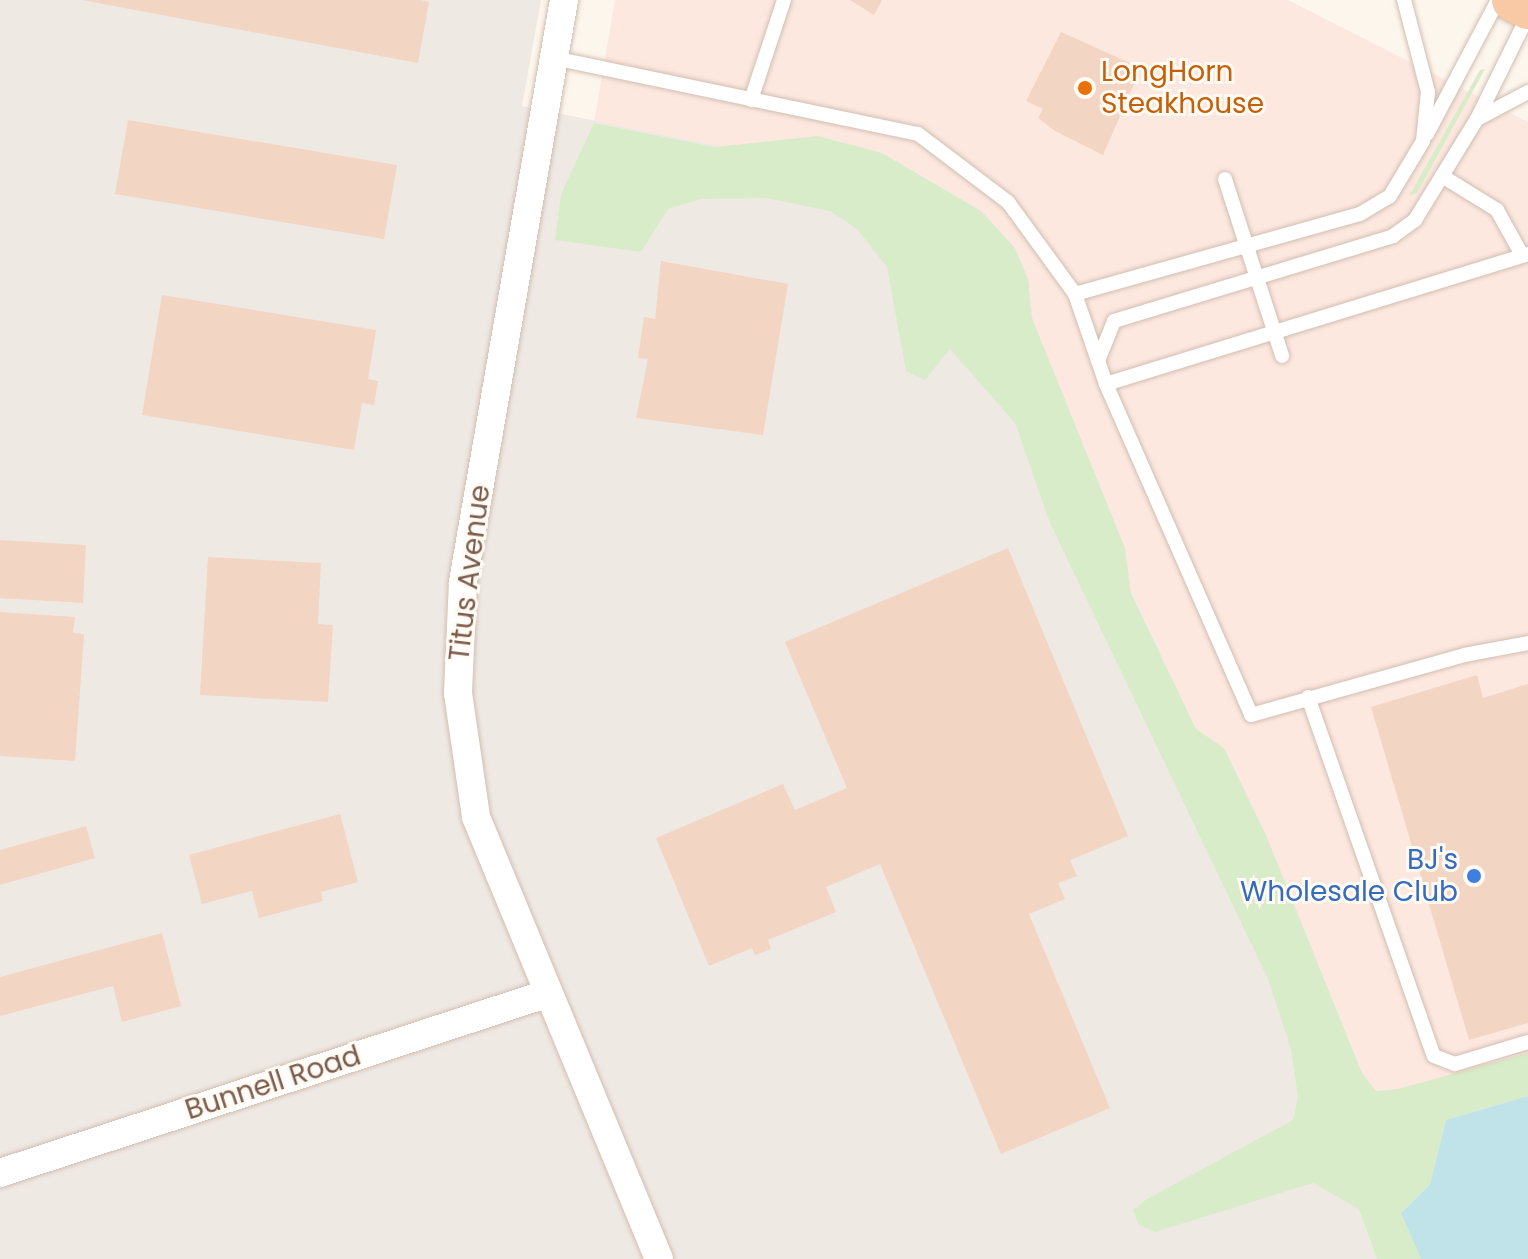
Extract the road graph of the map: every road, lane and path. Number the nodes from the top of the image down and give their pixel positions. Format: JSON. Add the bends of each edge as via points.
{"nodes":[{"id":1,"x":564,"y":0,"type":"edge"},
{"id":2,"x":784,"y":0,"type":"edge"},
{"id":3,"x":1404,"y":0,"type":"edge"},
{"id":4,"x":1498,"y":0,"type":"edge"},
{"id":5,"x":1514,"y":0,"type":"edge"},
{"id":6,"x":1528,"y":7,"type":"edge"},
{"id":7,"x":1528,"y":16,"type":"edge"},
{"id":8,"x":554,"y":58,"type":"junction"},
{"id":9,"x":1528,"y":92,"type":"edge"},
{"id":10,"x":751,"y":100,"type":"junction"},
{"id":11,"x":1477,"y":119,"type":"junction"},
{"id":12,"x":1423,"y":141,"type":"junction"},
{"id":13,"x":1442,"y":176,"type":"junction"},
{"id":14,"x":1225,"y":179,"type":"dead end"},
{"id":15,"x":1248,"y":243,"type":"junction"},
{"id":16,"x":1525,"y":255,"type":"edge"},
{"id":17,"x":1259,"y":277,"type":"junction"},
{"id":18,"x":1075,"y":294,"type":"junction"},
{"id":19,"x":1274,"y":332,"type":"junction"},
{"id":20,"x":1282,"y":356,"type":"dead end"},
{"id":21,"x":1098,"y":361,"type":"junction"},
{"id":22,"x":1106,"y":384,"type":"junction"},
{"id":23,"x":1528,"y":643,"type":"edge"},
{"id":24,"x":1308,"y":697,"type":"junction"},
{"id":25,"x":546,"y":994,"type":"junction"},
{"id":26,"x":1528,"y":1042,"type":"edge"},
{"id":27,"x":0,"y":1173,"type":"edge"},
{"id":28,"x":659,"y":1259,"type":"edge"}],
"edges":[{"from":1,"to":8,"type":"street","name":"Titus Avenue"},
{"from":2,"to":10,"type":"lane"},
{"from":3,"to":12,"type":"lane","via":[[1428,92]]},
{"from":4,"to":12,"type":"lane"},
{"from":5,"to":6,"type":"highway"},
{"from":7,"to":11,"type":"lane"},
{"from":8,"to":10,"type":"lane"},
{"from":8,"to":25,"type":"street","name":"Titus Avenue","via":[[463,582],[458,642],[462,738],[476,817]]},
{"from":9,"to":11,"type":"lane"},
{"from":10,"to":18,"type":"lane","via":[[918,134],[1008,202]]},
{"from":11,"to":13,"type":"lane"},
{"from":12,"to":15,"type":"lane","via":[[1390,196],[1360,214]]},
{"from":13,"to":16,"type":"lane","via":[[1497,210]]},
{"from":13,"to":17,"type":"lane","via":[[1415,220],[1393,236]]},
{"from":14,"to":15,"type":"lane"},
{"from":15,"to":17,"type":"lane"},
{"from":15,"to":18,"type":"lane"},
{"from":16,"to":19,"type":"lane"},
{"from":17,"to":19,"type":"lane"},
{"from":17,"to":21,"type":"lane","via":[[1114,321]]},
{"from":18,"to":21,"type":"lane"},
{"from":19,"to":20,"type":"lane"},
{"from":19,"to":22,"type":"lane"},
{"from":21,"to":22,"type":"lane"},
{"from":22,"to":24,"type":"lane","via":[[1251,715]]},
{"from":23,"to":24,"type":"lane"},
{"from":24,"to":26,"type":"lane","via":[[1434,1056],[1455,1064]]},
{"from":25,"to":27,"type":"street","name":"Bunnell Road"},
{"from":25,"to":28,"type":"street","name":"Titus Avenue"}]}
